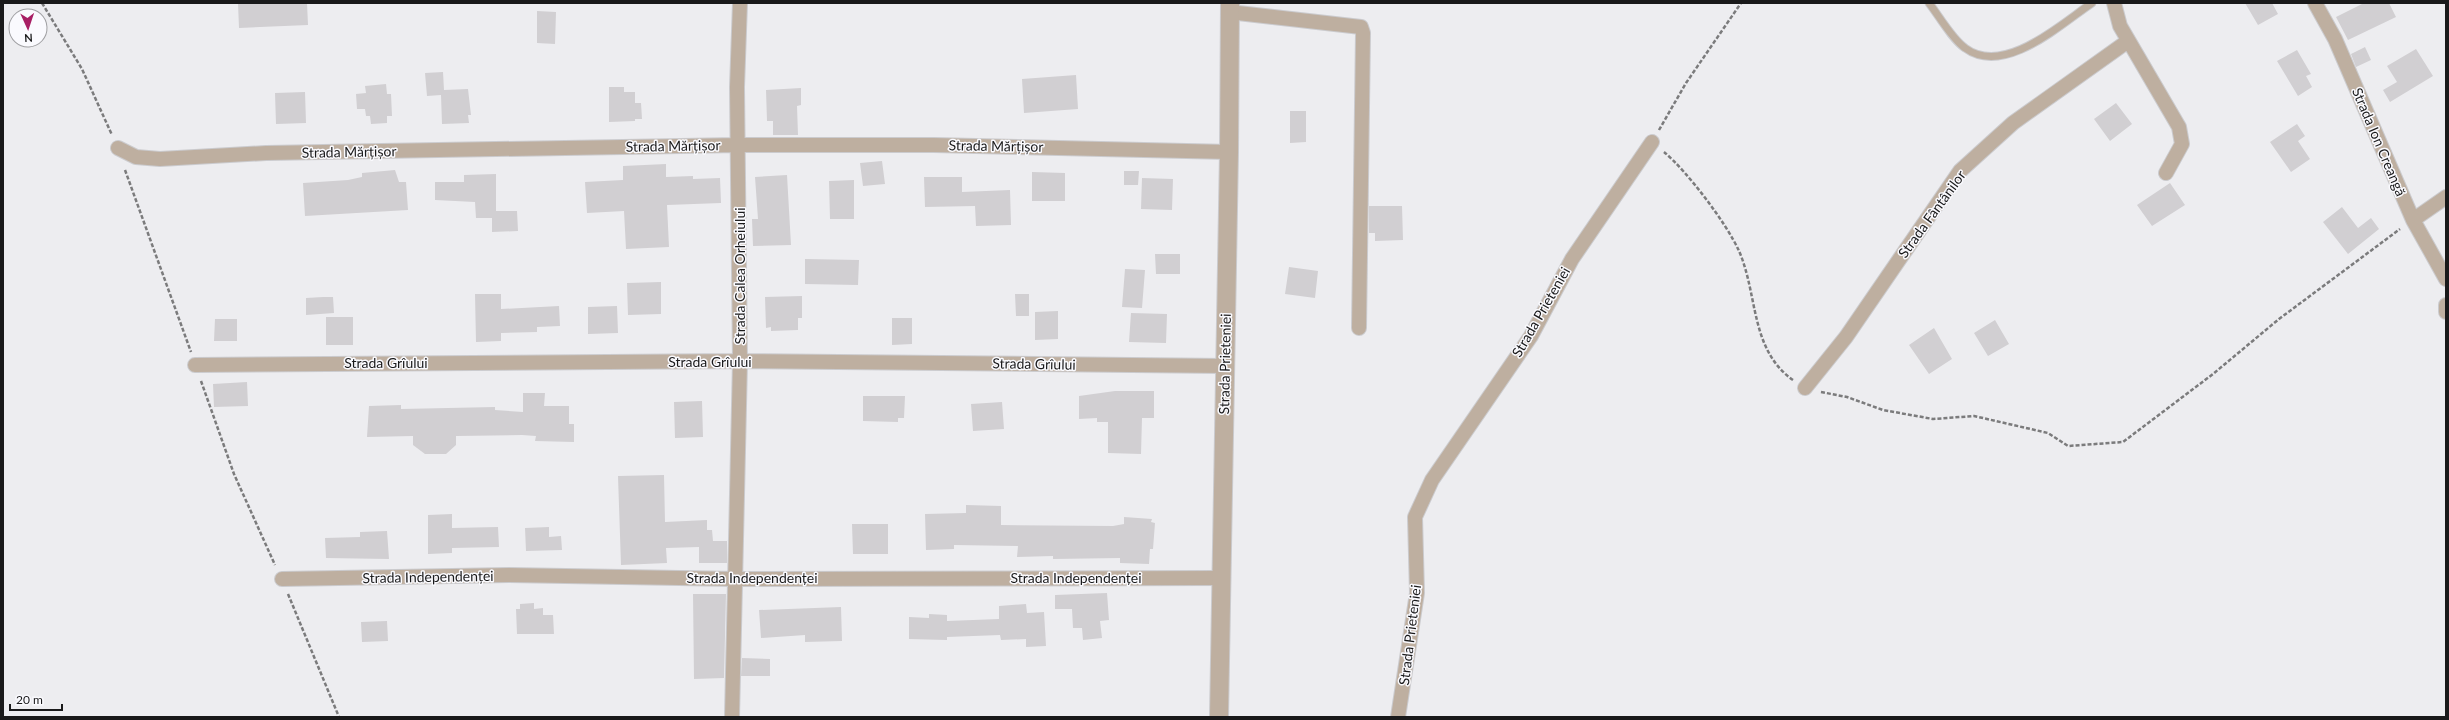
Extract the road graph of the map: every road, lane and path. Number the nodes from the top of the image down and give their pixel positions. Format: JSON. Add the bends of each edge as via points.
{"nodes":[{"id":1,"x":740,"y":3,"type":"edge"},
{"id":2,"x":1741,"y":3,"type":"edge"},
{"id":3,"x":1928,"y":3,"type":"edge"},
{"id":4,"x":2091,"y":3,"type":"edge"},
{"id":5,"x":2114,"y":3,"type":"edge"},
{"id":6,"x":2315,"y":3,"type":"edge"},
{"id":7,"x":1230,"y":7,"type":"edge"},
{"id":8,"x":2128,"y":40,"type":"junction"},
{"id":9,"x":1652,"y":142,"type":"junction"},
{"id":10,"x":738,"y":145,"type":"junction"},
{"id":11,"x":118,"y":148,"type":"dead end"},
{"id":12,"x":1230,"y":152,"type":"junction"},
{"id":13,"x":2166,"y":173,"type":"dead end"},
{"id":14,"x":2446,"y":197,"type":"edge"},
{"id":15,"x":2413,"y":220,"type":"junction"},
{"id":16,"x":2446,"y":279,"type":"edge"},
{"id":17,"x":2446,"y":305,"type":"edge"},
{"id":18,"x":2446,"y":312,"type":"edge"},
{"id":19,"x":1359,"y":328,"type":"dead end"},
{"id":20,"x":740,"y":361,"type":"junction"},
{"id":21,"x":195,"y":364,"type":"dead end"},
{"id":22,"x":1225,"y":366,"type":"junction"},
{"id":23,"x":1805,"y":388,"type":"junction"},
{"id":24,"x":1222,"y":578,"type":"junction"},
{"id":25,"x":736,"y":579,"type":"junction"},
{"id":26,"x":282,"y":580,"type":"dead end"},
{"id":27,"x":732,"y":717,"type":"edge"},
{"id":28,"x":1219,"y":717,"type":"edge"},
{"id":29,"x":1398,"y":717,"type":"edge"}],
"edges":[{"from":1,"to":10,"type":"street","name":"Strada Calea Orheiului"},
{"from":2,"to":9,"type":"path","via":[[1686,83]]},
{"from":3,"to":4,"type":"lane","via":[[1965,48],[1982,56],[2015,52],[2032,44]]},
{"from":5,"to":8,"type":"street","via":[[2116,14]]},
{"from":6,"to":15,"type":"street","name":"Strada Ion Creangă","via":[[2334,39]]},
{"from":7,"to":12,"type":"street","name":"Strada Prieteniei"},
{"from":7,"to":19,"type":"street","name":"Strada Prieteniei","via":[[1361,27],[1363,33]]},
{"from":8,"to":13,"type":"street","via":[[2179,127],[2182,144]]},
{"from":8,"to":23,"type":"street","name":"Strada Fântânilor","via":[[2013,123],[1960,171],[1846,337]]},
{"from":9,"to":23,"type":"path","via":[[1676,162],[1709,204],[1739,251],[1763,341],[1779,370]]},
{"from":9,"to":29,"type":"street","name":"Strada Prieteniei","via":[[1572,259],[1531,336],[1432,480],[1415,518],[1417,593]]},
{"from":10,"to":11,"type":"street","name":"Strada Mărțișor","via":[[273,153],[160,159],[136,157]]},
{"from":10,"to":12,"type":"street","name":"Strada Mărțișor","via":[[941,145]]},
{"from":10,"to":20,"type":"street","name":"Strada Calea Orheiului"},
{"from":12,"to":22,"type":"street","name":"Strada Prieteniei"},
{"from":14,"to":15,"type":"street"},
{"from":15,"to":16,"type":"street","name":"Strada Ion Creangă"},
{"from":15,"to":23,"type":"path","via":[[2279,318],[2213,374],[2123,442],[2068,446],[2048,433],[1981,417],[1933,419],[1882,410],[1847,397]]},
{"from":17,"to":18,"type":"street"},
{"from":20,"to":21,"type":"street","name":"Strada Grîului"},
{"from":20,"to":22,"type":"street","name":"Strada Grîului"},
{"from":20,"to":25,"type":"street","name":"Strada Calea Orheiului"},
{"from":22,"to":24,"type":"street","name":"Strada Prieteniei"},
{"from":24,"to":25,"type":"street","name":"Strada Independenței"},
{"from":24,"to":28,"type":"street","name":"Strada Prieteniei"},
{"from":25,"to":26,"type":"street","name":"Strada Independenței","via":[[509,575]]},
{"from":25,"to":27,"type":"street","name":"Strada Calea Orheiului"}]}
